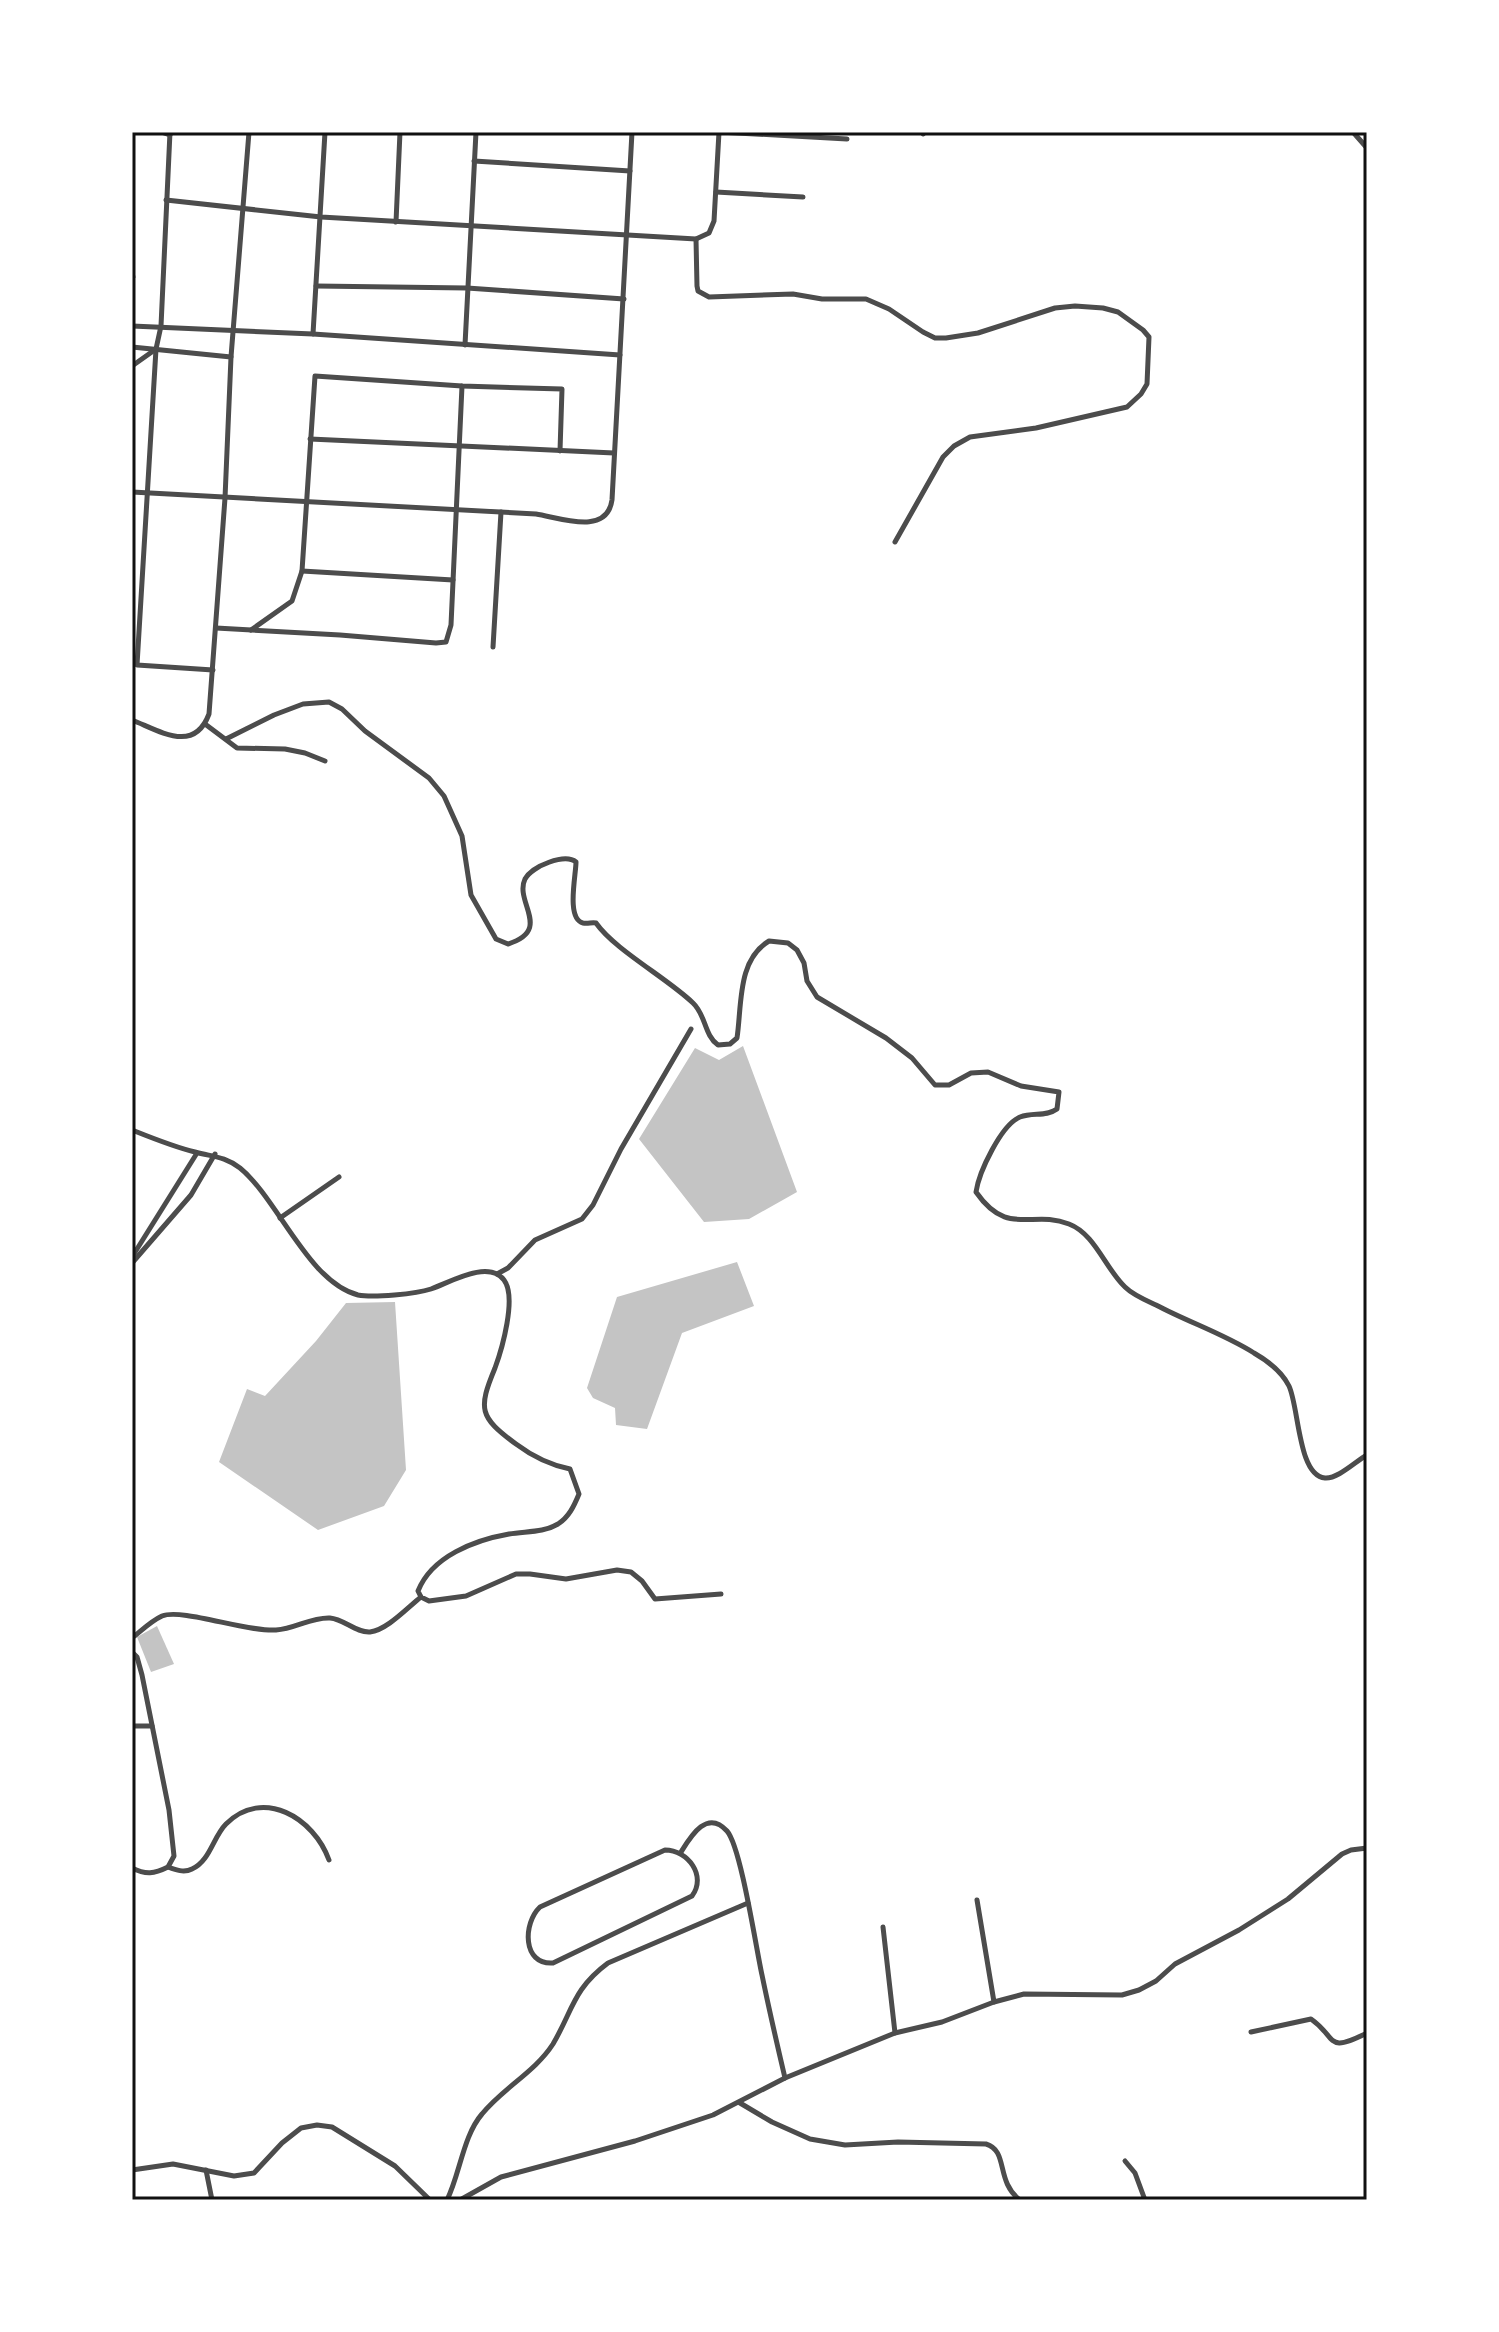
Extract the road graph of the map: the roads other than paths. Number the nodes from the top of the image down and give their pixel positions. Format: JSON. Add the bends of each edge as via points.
{"nodes":[{"id":1,"x":161,"y":132,"type":"edge"},
{"id":2,"x":249,"y":132,"type":"edge"},
{"id":3,"x":325,"y":132,"type":"edge"},
{"id":4,"x":400,"y":132,"type":"edge"},
{"id":5,"x":476,"y":132,"type":"edge"},
{"id":6,"x":632,"y":132,"type":"edge"},
{"id":7,"x":719,"y":132,"type":"edge"},
{"id":8,"x":1353,"y":132,"type":"edge"},
{"id":9,"x":170,"y":134,"type":"edge"},
{"id":10,"x":847,"y":139,"type":"dead end"},
{"id":11,"x":1367,"y":148,"type":"edge"},
{"id":12,"x":474,"y":161,"type":"junction"},
{"id":13,"x":630,"y":171,"type":"junction"},
{"id":14,"x":716,"y":192,"type":"junction"},
{"id":15,"x":803,"y":197,"type":"dead end"},
{"id":16,"x":166,"y":200,"type":"junction"},
{"id":17,"x":243,"y":209,"type":"junction"},
{"id":18,"x":321,"y":217,"type":"junction"},
{"id":19,"x":396,"y":222,"type":"junction"},
{"id":20,"x":472,"y":227,"type":"junction"},
{"id":21,"x":626,"y":235,"type":"junction"},
{"id":22,"x":696,"y":239,"type":"junction"},
{"id":23,"x":316,"y":286,"type":"junction"},
{"id":24,"x":467,"y":288,"type":"junction"},
{"id":25,"x":624,"y":299,"type":"junction"},
{"id":26,"x":132,"y":326,"type":"edge"},
{"id":27,"x":161,"y":326,"type":"junction"},
{"id":28,"x":234,"y":330,"type":"junction"},
{"id":29,"x":313,"y":334,"type":"junction"},
{"id":30,"x":465,"y":345,"type":"junction"},
{"id":31,"x":132,"y":347,"type":"edge"},
{"id":32,"x":156,"y":349,"type":"junction"},
{"id":33,"x":620,"y":355,"type":"junction"},
{"id":34,"x":231,"y":357,"type":"junction"},
{"id":35,"x":132,"y":366,"type":"edge"},
{"id":36,"x":462,"y":386,"type":"junction"},
{"id":37,"x":310,"y":439,"type":"junction"},
{"id":38,"x":458,"y":446,"type":"junction"},
{"id":39,"x":560,"y":451,"type":"junction"},
{"id":40,"x":614,"y":453,"type":"junction"},
{"id":41,"x":132,"y":492,"type":"edge"},
{"id":42,"x":148,"y":492,"type":"junction"},
{"id":43,"x":225,"y":498,"type":"junction"},
{"id":44,"x":306,"y":500,"type":"junction"},
{"id":45,"x":458,"y":509,"type":"junction"},
{"id":46,"x":501,"y":512,"type":"junction"},
{"id":47,"x":895,"y":542,"type":"dead end"},
{"id":48,"x":302,"y":571,"type":"junction"},
{"id":49,"x":453,"y":580,"type":"junction"},
{"id":50,"x":216,"y":628,"type":"junction"},
{"id":51,"x":251,"y":630,"type":"junction"},
{"id":52,"x":493,"y":647,"type":"dead end"},
{"id":53,"x":213,"y":670,"type":"junction"},
{"id":54,"x":132,"y":720,"type":"edge"},
{"id":55,"x":205,"y":724,"type":"junction"},
{"id":56,"x":226,"y":739,"type":"junction"},
{"id":57,"x":325,"y":761,"type":"dead end"},
{"id":58,"x":691,"y":1029,"type":"dead end"},
{"id":59,"x":132,"y":1130,"type":"edge"},
{"id":60,"x":197,"y":1153,"type":"junction"},
{"id":61,"x":215,"y":1154,"type":"junction"},
{"id":62,"x":339,"y":1177,"type":"dead end"},
{"id":63,"x":280,"y":1218,"type":"junction"},
{"id":64,"x":132,"y":1260,"type":"edge"},
{"id":65,"x":497,"y":1274,"type":"junction"},
{"id":66,"x":1367,"y":1455,"type":"edge"},
{"id":67,"x":721,"y":1594,"type":"dead end"},
{"id":68,"x":421,"y":1597,"type":"junction"},
{"id":69,"x":132,"y":1638,"type":"edge"},
{"id":70,"x":132,"y":1652,"type":"edge"},
{"id":71,"x":132,"y":1726,"type":"edge"},
{"id":72,"x":152,"y":1726,"type":"junction"},
{"id":73,"x":1367,"y":1848,"type":"edge"},
{"id":74,"x":681,"y":1852,"type":"junction"},
{"id":75,"x":329,"y":1860,"type":"dead end"},
{"id":76,"x":168,"y":1867,"type":"junction"},
{"id":77,"x":132,"y":1868,"type":"edge"},
{"id":78,"x":977,"y":1900,"type":"dead end"},
{"id":79,"x":748,"y":1903,"type":"junction"},
{"id":80,"x":883,"y":1927,"type":"dead end"},
{"id":81,"x":994,"y":2002,"type":"junction"},
{"id":82,"x":1251,"y":2032,"type":"dead end"},
{"id":83,"x":895,"y":2033,"type":"junction"},
{"id":84,"x":1367,"y":2033,"type":"edge"},
{"id":85,"x":785,"y":2078,"type":"junction"},
{"id":86,"x":740,"y":2102,"type":"junction"},
{"id":87,"x":1125,"y":2161,"type":"dead end"},
{"id":88,"x":132,"y":2170,"type":"edge"},
{"id":89,"x":206,"y":2170,"type":"junction"},
{"id":90,"x":212,"y":2200,"type":"edge"},
{"id":91,"x":430,"y":2200,"type":"edge"},
{"id":92,"x":447,"y":2200,"type":"edge"},
{"id":93,"x":460,"y":2200,"type":"edge"},
{"id":94,"x":1020,"y":2200,"type":"edge"},
{"id":95,"x":1145,"y":2200,"type":"edge"}],
"edges":[{"from":1,"to":9,"type":"street"},
{"from":2,"to":17,"type":"street"},
{"from":3,"to":18,"type":"street"},
{"from":4,"to":19,"type":"street"},
{"from":5,"to":12,"type":"street"},
{"from":6,"to":13,"type":"street"},
{"from":7,"to":10,"type":"street"},
{"from":7,"to":14,"type":"street"},
{"from":8,"to":11,"type":"street"},
{"from":9,"to":16,"type":"street"},
{"from":12,"to":13,"type":"street"},
{"from":12,"to":20,"type":"street"},
{"from":13,"to":21,"type":"street"},
{"from":14,"to":15,"type":"street"},
{"from":14,"to":22,"type":"street","via":[[712,227]]},
{"from":16,"to":17,"type":"street"},
{"from":16,"to":27,"type":"street"},
{"from":17,"to":18,"type":"street"},
{"from":17,"to":28,"type":"street"},
{"from":18,"to":19,"type":"street"},
{"from":18,"to":23,"type":"street"},
{"from":19,"to":20,"type":"street"},
{"from":20,"to":21,"type":"street"},
{"from":20,"to":24,"type":"street"},
{"from":21,"to":22,"type":"street"},
{"from":21,"to":25,"type":"street"},
{"from":22,"to":47,"type":"street","via":[[698,291],[713,298],[793,294],[866,299],[935,338],[978,333],[1075,306],[1118,312],[1149,337],[1147,384],[1127,407],[970,437],[954,446]]},
{"from":23,"to":24,"type":"street"},
{"from":23,"to":29,"type":"street"},
{"from":24,"to":25,"type":"street"},
{"from":24,"to":30,"type":"street"},
{"from":25,"to":33,"type":"street"},
{"from":26,"to":27,"type":"street"},
{"from":27,"to":28,"type":"street"},
{"from":27,"to":32,"type":"street"},
{"from":28,"to":29,"type":"street"},
{"from":28,"to":34,"type":"street"},
{"from":29,"to":30,"type":"street"},
{"from":30,"to":33,"type":"street"},
{"from":31,"to":32,"type":"street"},
{"from":32,"to":34,"type":"street"},
{"from":32,"to":35,"type":"street"},
{"from":32,"to":42,"type":"street"},
{"from":33,"to":40,"type":"street"},
{"from":34,"to":43,"type":"street"},
{"from":36,"to":37,"type":"street","via":[[315,376]]},
{"from":36,"to":38,"type":"street"},
{"from":36,"to":39,"type":"street","via":[[562,389]]},
{"from":37,"to":38,"type":"street"},
{"from":37,"to":44,"type":"street"},
{"from":38,"to":39,"type":"street"},
{"from":38,"to":45,"type":"street"},
{"from":39,"to":40,"type":"street"},
{"from":40,"to":46,"type":"street","via":[[611,508],[596,522]]},
{"from":41,"to":42,"type":"street"},
{"from":42,"to":43,"type":"street"},
{"from":42,"to":53,"type":"street","via":[[137,665]]},
{"from":43,"to":44,"type":"street"},
{"from":43,"to":50,"type":"street"},
{"from":44,"to":45,"type":"street"},
{"from":44,"to":48,"type":"street"},
{"from":45,"to":46,"type":"street"},
{"from":45,"to":49,"type":"street"},
{"from":46,"to":52,"type":"street"},
{"from":48,"to":49,"type":"street"},
{"from":48,"to":51,"type":"street","via":[[292,601]]},
{"from":49,"to":51,"type":"street","via":[[446,642]]},
{"from":50,"to":51,"type":"street"},
{"from":50,"to":53,"type":"street"},
{"from":53,"to":55,"type":"street"},
{"from":54,"to":55,"type":"street","via":[[175,737],[191,735]]},
{"from":55,"to":56,"type":"street"},
{"from":56,"to":57,"type":"street","via":[[237,748],[285,749]]},
{"from":56,"to":66,"type":"street","via":[[303,704],[321,701],[336,706],[429,778],[444,796],[462,836],[471,895],[496,939],[508,944],[527,931],[531,916],[523,888],[531,873],[572,858],[578,920],[596,923],[693,1002],[718,1045],[737,1038],[750,959],[765,943],[775,941],[788,943],[801,956],[817,997],[886,1038],[935,1085],[988,1072],[1021,1086],[1059,1092],[1059,1104],[1051,1113],[1012,1121],[979,1177],[976,1192],[986,1206],[1024,1221],[1065,1222],[1090,1239],[1124,1287],[1269,1362],[1288,1384],[1308,1466],[1315,1474],[1333,1477]]},
{"from":58,"to":65,"type":"street","via":[[582,1219],[535,1240]]},
{"from":59,"to":60,"type":"street"},
{"from":60,"to":61,"type":"street"},
{"from":60,"to":64,"type":"street"},
{"from":61,"to":63,"type":"street","via":[[256,1182]]},
{"from":61,"to":64,"type":"street","via":[[191,1195]]},
{"from":62,"to":63,"type":"street"},
{"from":63,"to":65,"type":"street","via":[[334,1282],[361,1296],[429,1290],[469,1273]]},
{"from":65,"to":68,"type":"street","via":[[511,1296],[483,1405],[492,1425],[505,1436],[555,1467],[570,1469],[579,1494],[560,1523],[451,1554],[422,1579]]},
{"from":67,"to":68,"type":"street","via":[[655,1599],[631,1572],[617,1570],[566,1579],[516,1574],[466,1596],[429,1601]]},
{"from":68,"to":69,"type":"street","via":[[369,1632],[337,1619],[274,1630],[176,1613],[160,1617]]},
{"from":70,"to":72,"type":"street"},
{"from":71,"to":72,"type":"street"},
{"from":72,"to":76,"type":"street","via":[[169,1810],[174,1856]]},
{"from":73,"to":81,"type":"street","via":[[1342,1854],[1288,1899],[1175,1964],[1147,1987],[1122,1995],[1024,1994]]},
{"from":74,"to":74,"type":"street","via":[[659,1851],[540,1907],[527,1931],[534,1957],[553,1963],[692,1896],[696,1873]]},
{"from":74,"to":79,"type":"street","via":[[698,1826],[720,1825],[729,1833]]},
{"from":75,"to":76,"type":"street","via":[[323,1844],[299,1817],[261,1809],[240,1813],[226,1824],[192,1870]]},
{"from":76,"to":77,"type":"street","via":[[144,1874]]},
{"from":78,"to":81,"type":"street"},
{"from":79,"to":85,"type":"street"},
{"from":79,"to":92,"type":"street","via":[[608,1963],[592,1975],[552,2045],[479,2116]]},
{"from":80,"to":83,"type":"street"},
{"from":81,"to":83,"type":"street"},
{"from":82,"to":84,"type":"street","via":[[1311,2019],[1334,2043]]},
{"from":83,"to":85,"type":"street"},
{"from":85,"to":86,"type":"street"},
{"from":86,"to":93,"type":"street","via":[[635,2141],[501,2177]]},
{"from":86,"to":94,"type":"street","via":[[810,2139],[845,2145],[986,2144],[999,2153],[1005,2183]]},
{"from":87,"to":95,"type":"street"},
{"from":88,"to":89,"type":"street","via":[[173,2164]]},
{"from":89,"to":90,"type":"street"},
{"from":89,"to":91,"type":"street","via":[[234,2176],[254,2173],[301,2128],[332,2127],[395,2166]]}]}
